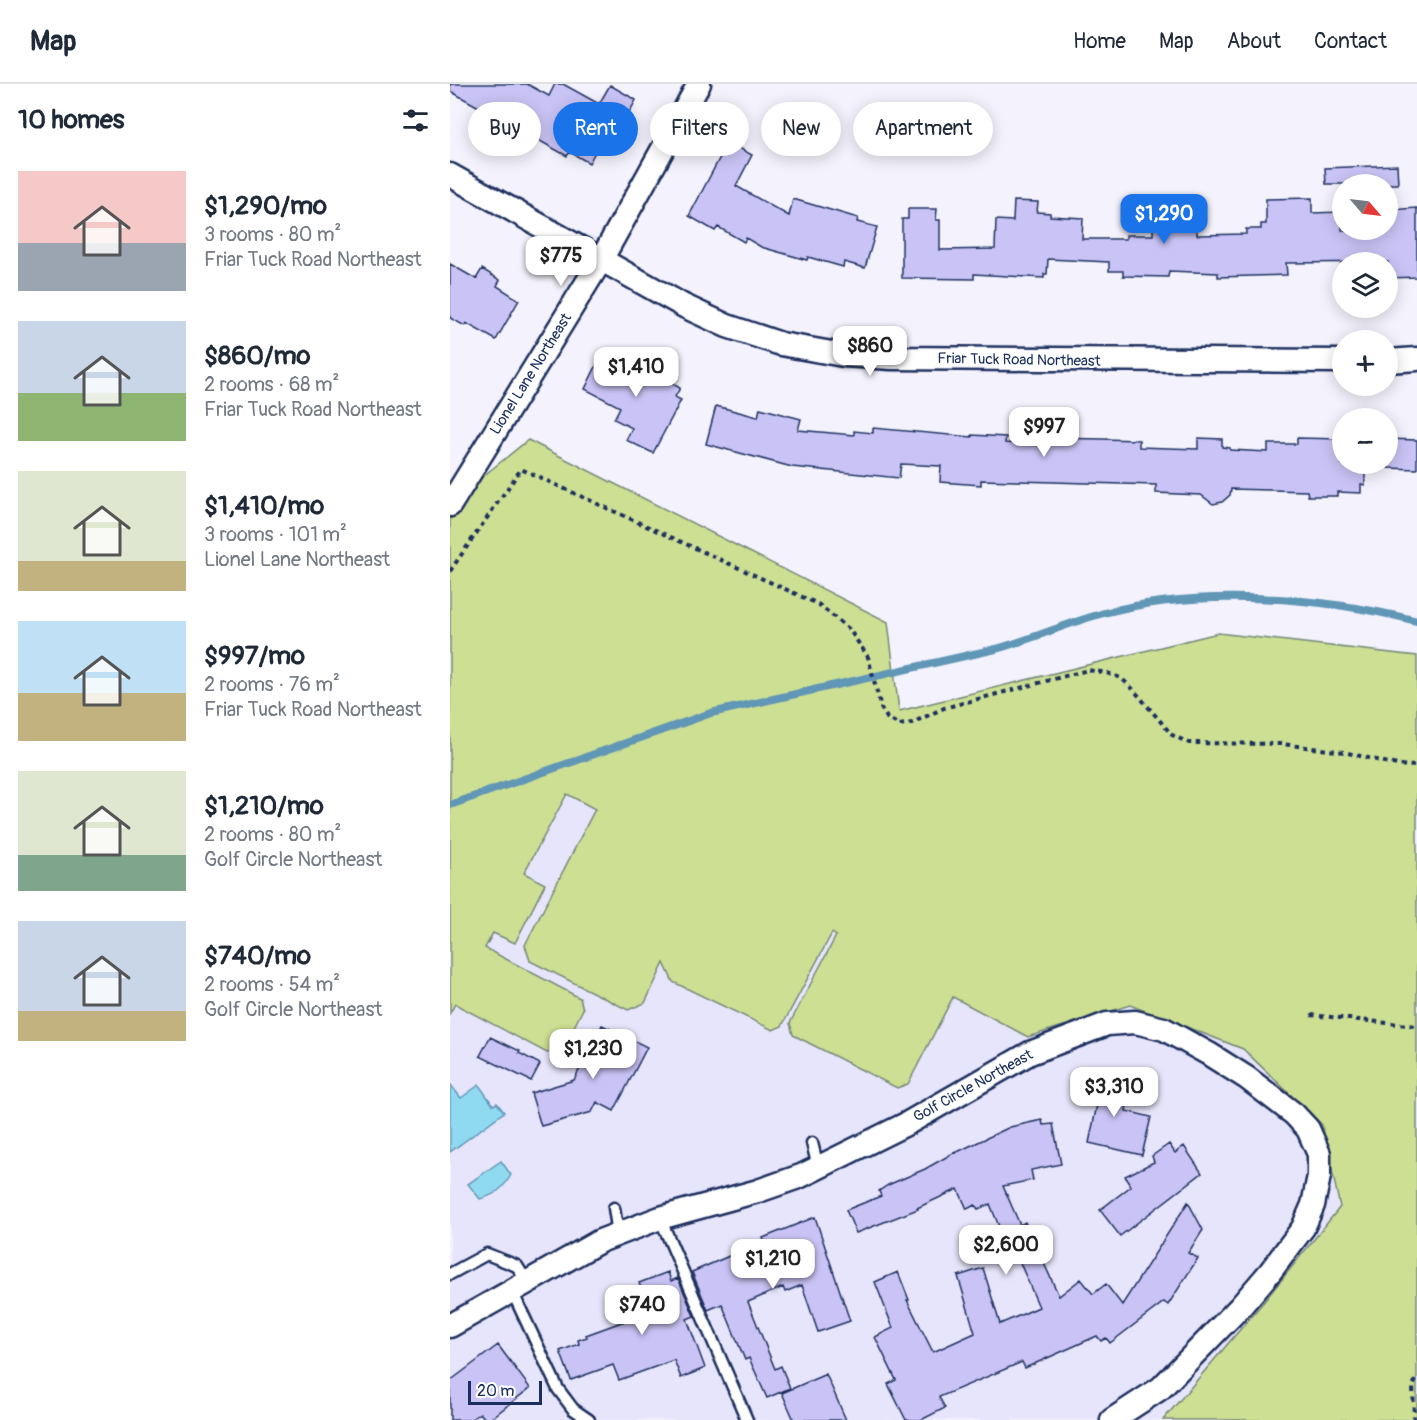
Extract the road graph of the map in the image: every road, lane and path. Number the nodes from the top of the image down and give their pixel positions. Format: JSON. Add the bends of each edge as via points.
{"nodes":[{"id":1,"x":699,"y":84,"type":"edge"},
{"id":2,"x":450,"y":175,"type":"edge"},
{"id":3,"x":601,"y":260,"type":"junction"},
{"id":4,"x":1417,"y":359,"type":"edge"},
{"id":5,"x":1398,"y":360,"type":"edge"},
{"id":6,"x":1332,"y":361,"type":"edge"},
{"id":7,"x":450,"y":505,"type":"edge"},
{"id":8,"x":450,"y":571,"type":"edge"},
{"id":9,"x":1417,"y":766,"type":"edge"},
{"id":10,"x":1311,"y":1015,"type":"dead end"},
{"id":11,"x":1417,"y":1026,"type":"edge"},
{"id":12,"x":812,"y":1143,"type":"dead end"},
{"id":13,"x":819,"y":1167,"type":"junction"},
{"id":14,"x":614,"y":1208,"type":"dead end"},
{"id":15,"x":660,"y":1218,"type":"junction"},
{"id":16,"x":618,"y":1234,"type":"junction"},
{"id":17,"x":450,"y":1274,"type":"edge"},
{"id":18,"x":520,"y":1287,"type":"junction"},
{"id":19,"x":450,"y":1326,"type":"edge"},
{"id":20,"x":1417,"y":1379,"type":"edge"},
{"id":21,"x":589,"y":1420,"type":"edge"},
{"id":22,"x":747,"y":1420,"type":"edge"},
{"id":23,"x":1112,"y":1420,"type":"edge"},
{"id":24,"x":1414,"y":1420,"type":"edge"}],
"edges":[{"from":1,"to":3,"type":"street","name":"Lionel Lane Northeast"},
{"from":2,"to":3,"type":"street","name":"Friar Tuck Road Northeast"},
{"from":3,"to":6,"type":"street","name":"Friar Tuck Road Northeast","via":[[727,326],[781,344],[843,355]]},
{"from":3,"to":7,"type":"street","name":"Lionel Lane Northeast"},
{"from":4,"to":5,"type":"street"},
{"from":8,"to":9,"type":"path","via":[[521,469],[818,604],[849,629],[868,657],[881,708],[887,718],[899,725],[944,708],[1088,670],[1121,678],[1172,735],[1189,743],[1282,744]]},
{"from":10,"to":11,"type":"path"},
{"from":12,"to":13,"type":"lane"},
{"from":13,"to":15,"type":"street","name":"Golf Circle Northeast","via":[[758,1191]]},
{"from":13,"to":23,"type":"street","name":"Golf Circle Northeast","via":[[908,1123],[1030,1053],[1107,1024],[1135,1022],[1164,1029],[1247,1078],[1294,1114],[1308,1129],[1318,1154],[1319,1176],[1303,1228],[1240,1307],[1161,1388]]},
{"from":14,"to":16,"type":"lane"},
{"from":15,"to":16,"type":"street","name":"Golf Circle Northeast"},
{"from":15,"to":22,"type":"lane"},
{"from":16,"to":18,"type":"street","name":"Golf Circle Northeast"},
{"from":17,"to":18,"type":"lane","via":[[488,1254],[516,1266]]},
{"from":18,"to":19,"type":"street","name":"Golf Circle Northeast"},
{"from":18,"to":21,"type":"lane","via":[[558,1389],[573,1409]]},
{"from":20,"to":24,"type":"path","via":[[1413,1385]]}]}
